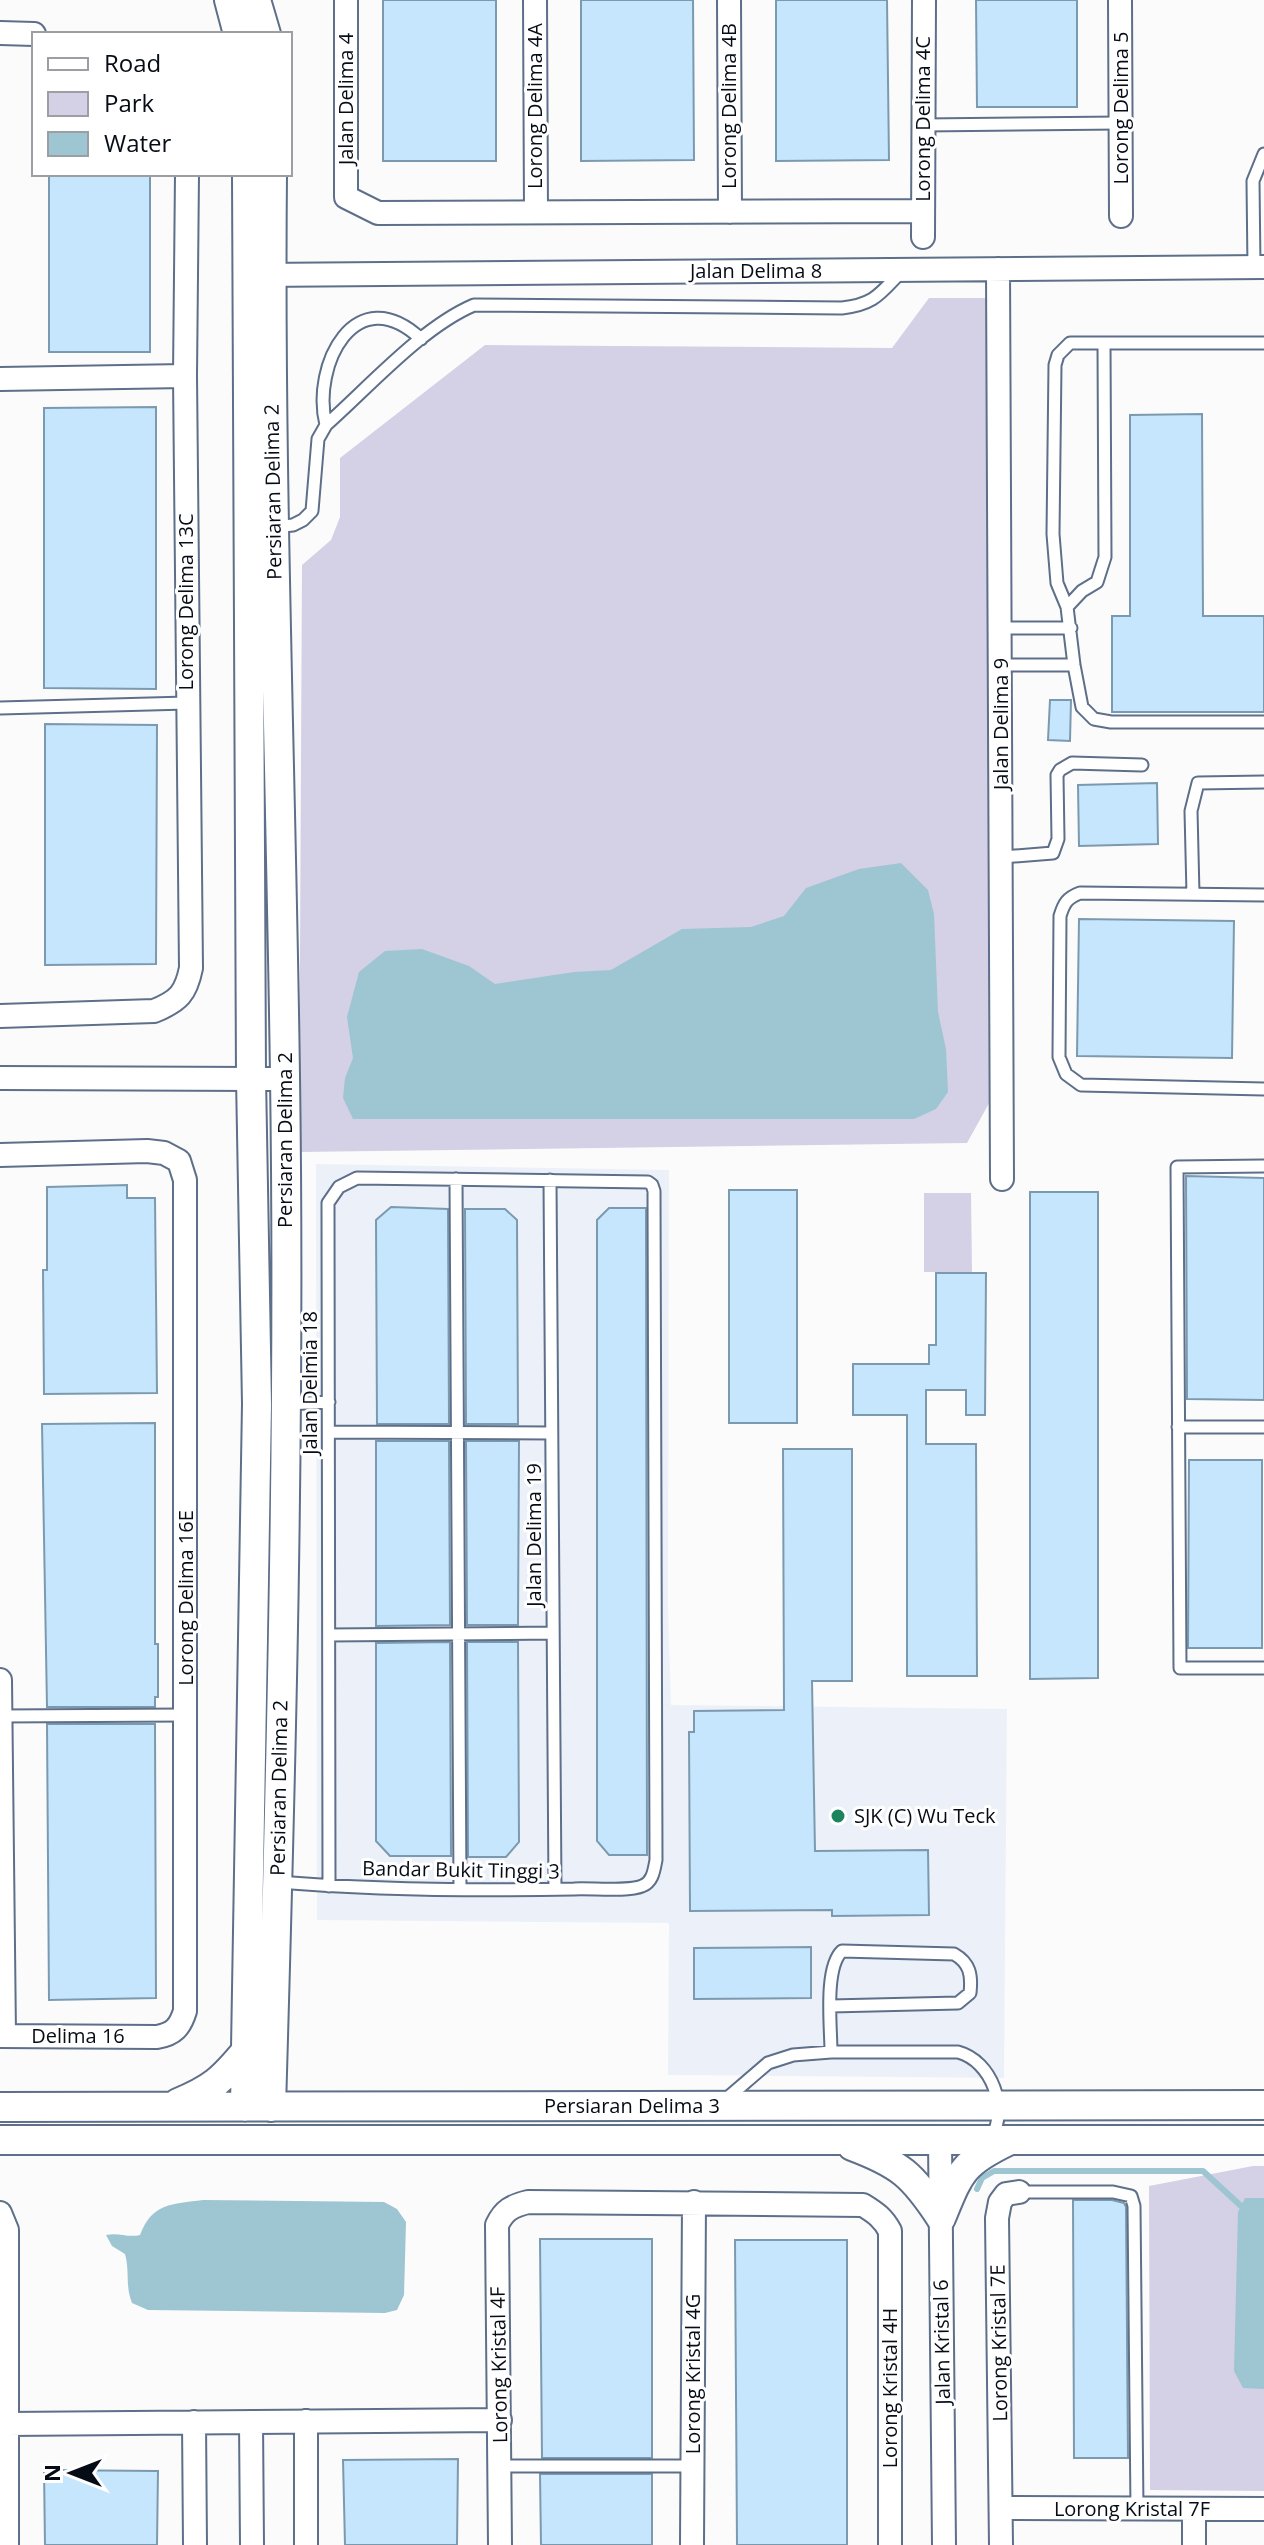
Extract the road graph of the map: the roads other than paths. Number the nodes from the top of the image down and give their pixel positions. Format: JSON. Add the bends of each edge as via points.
{"nodes":[{"id":1,"x":229,"y":0,"type":"edge"},
{"id":2,"x":256,"y":0,"type":"edge"},
{"id":3,"x":346,"y":0,"type":"edge"},
{"id":4,"x":535,"y":0,"type":"edge"},
{"id":5,"x":729,"y":0,"type":"edge"},
{"id":6,"x":924,"y":0,"type":"edge"},
{"id":7,"x":1120,"y":0,"type":"edge"},
{"id":8,"x":237,"y":32,"type":"edge"},
{"id":9,"x":265,"y":32,"type":"edge"},
{"id":10,"x":0,"y":33,"type":"edge"},
{"id":11,"x":32,"y":34,"type":"edge"},
{"id":12,"x":1121,"y":123,"type":"junction"},
{"id":13,"x":923,"y":125,"type":"junction"},
{"id":14,"x":1264,"y":154,"type":"edge"},
{"id":15,"x":187,"y":176,"type":"edge"},
{"id":16,"x":247,"y":176,"type":"edge"},
{"id":17,"x":272,"y":176,"type":"edge"},
{"id":18,"x":923,"y":211,"type":"junction"},
{"id":19,"x":536,"y":212,"type":"junction"},
{"id":20,"x":730,"y":212,"type":"junction"},
{"id":21,"x":1121,"y":216,"type":"dead end"},
{"id":22,"x":923,"y":237,"type":"dead end"},
{"id":23,"x":1259,"y":267,"type":"edge"},
{"id":24,"x":998,"y":269,"type":"junction"},
{"id":25,"x":904,"y":270,"type":"junction"},
{"id":26,"x":260,"y":275,"type":"junction"},
{"id":27,"x":421,"y":339,"type":"junction"},
{"id":28,"x":1104,"y":343,"type":"junction"},
{"id":29,"x":1264,"y":343,"type":"edge"},
{"id":30,"x":185,"y":376,"type":"junction"},
{"id":31,"x":0,"y":379,"type":"edge"},
{"id":32,"x":326,"y":425,"type":"junction"},
{"id":33,"x":273,"y":527,"type":"junction"},
{"id":34,"x":1067,"y":607,"type":"junction"},
{"id":35,"x":1001,"y":628,"type":"junction"},
{"id":36,"x":1071,"y":628,"type":"junction"},
{"id":37,"x":1002,"y":665,"type":"junction"},
{"id":38,"x":1074,"y":665,"type":"junction"},
{"id":39,"x":187,"y":703,"type":"junction"},
{"id":40,"x":0,"y":708,"type":"edge"},
{"id":41,"x":1264,"y":722,"type":"edge"},
{"id":42,"x":1142,"y":765,"type":"dead end"},
{"id":43,"x":1264,"y":782,"type":"edge"},
{"id":44,"x":1002,"y":857,"type":"junction"},
{"id":45,"x":1193,"y":894,"type":"junction"},
{"id":46,"x":1264,"y":895,"type":"edge"},
{"id":47,"x":0,"y":1016,"type":"edge"},
{"id":48,"x":0,"y":1078,"type":"edge"},
{"id":49,"x":251,"y":1078,"type":"junction"},
{"id":50,"x":285,"y":1079,"type":"junction"},
{"id":51,"x":1264,"y":1089,"type":"edge"},
{"id":52,"x":0,"y":1155,"type":"edge"},
{"id":53,"x":1264,"y":1166,"type":"edge"},
{"id":54,"x":456,"y":1179,"type":"junction"},
{"id":55,"x":1002,"y":1179,"type":"dead end"},
{"id":56,"x":550,"y":1180,"type":"junction"},
{"id":57,"x":329,"y":1402,"type":"junction"},
{"id":58,"x":257,"y":1404,"type":"junction"},
{"id":59,"x":286,"y":1404,"type":"junction"},
{"id":60,"x":1178,"y":1427,"type":"junction"},
{"id":61,"x":1264,"y":1427,"type":"edge"},
{"id":62,"x":329,"y":1432,"type":"junction"},
{"id":63,"x":458,"y":1432,"type":"junction"},
{"id":64,"x":551,"y":1433,"type":"junction"},
{"id":65,"x":553,"y":1633,"type":"junction"},
{"id":66,"x":459,"y":1634,"type":"junction"},
{"id":67,"x":329,"y":1635,"type":"junction"},
{"id":68,"x":1264,"y":1668,"type":"edge"},
{"id":69,"x":0,"y":1680,"type":"edge"},
{"id":70,"x":186,"y":1715,"type":"junction"},
{"id":71,"x":0,"y":1716,"type":"edge"},
{"id":72,"x":278,"y":1882,"type":"junction"},
{"id":73,"x":644,"y":1885,"type":"joint"},
{"id":74,"x":329,"y":1886,"type":"junction"},
{"id":75,"x":460,"y":1888,"type":"junction"},
{"id":76,"x":555,"y":1889,"type":"junction"},
{"id":77,"x":831,"y":2006,"type":"junction"},
{"id":78,"x":2,"y":2036,"type":"edge"},
{"id":79,"x":157,"y":2037,"type":"joint"},
{"id":80,"x":259,"y":2051,"type":"junction"},
{"id":81,"x":831,"y":2052,"type":"junction"},
{"id":82,"x":1264,"y":2105,"type":"edge"},
{"id":83,"x":327,"y":2106,"type":"junction"},
{"id":84,"x":719,"y":2106,"type":"junction"},
{"id":85,"x":896,"y":2106,"type":"junction"},
{"id":86,"x":971,"y":2106,"type":"junction"},
{"id":87,"x":1000,"y":2106,"type":"junction"},
{"id":88,"x":0,"y":2107,"type":"edge"},
{"id":89,"x":169,"y":2107,"type":"junction"},
{"id":90,"x":258,"y":2109,"type":"junction"},
{"id":91,"x":0,"y":2140,"type":"edge"},
{"id":92,"x":229,"y":2140,"type":"junction"},
{"id":93,"x":290,"y":2140,"type":"junction"},
{"id":94,"x":836,"y":2140,"type":"junction"},
{"id":95,"x":940,"y":2140,"type":"junction"},
{"id":96,"x":1001,"y":2140,"type":"junction"},
{"id":97,"x":1264,"y":2140,"type":"edge"},
{"id":98,"x":1019,"y":2192,"type":"joint"},
{"id":99,"x":694,"y":2202,"type":"junction"},
{"id":100,"x":0,"y":2213,"type":"edge"},
{"id":101,"x":941,"y":2218,"type":"junction"},
{"id":102,"x":500,"y":2420,"type":"junction"},
{"id":103,"x":306,"y":2421,"type":"junction"},
{"id":104,"x":194,"y":2422,"type":"junction"},
{"id":105,"x":251,"y":2422,"type":"junction"},
{"id":106,"x":7,"y":2424,"type":"junction"},
{"id":107,"x":500,"y":2466,"type":"junction"},
{"id":108,"x":693,"y":2466,"type":"junction"},
{"id":109,"x":1001,"y":2508,"type":"junction"},
{"id":110,"x":1137,"y":2509,"type":"junction"},
{"id":111,"x":1194,"y":2509,"type":"junction"},
{"id":112,"x":1264,"y":2509,"type":"edge"},
{"id":113,"x":7,"y":2545,"type":"edge"},
{"id":114,"x":195,"y":2545,"type":"edge"},
{"id":115,"x":252,"y":2545,"type":"edge"},
{"id":116,"x":306,"y":2545,"type":"edge"},
{"id":117,"x":500,"y":2545,"type":"edge"},
{"id":118,"x":692,"y":2545,"type":"edge"},
{"id":119,"x":890,"y":2545,"type":"edge"},
{"id":120,"x":944,"y":2545,"type":"edge"},
{"id":121,"x":1001,"y":2545,"type":"edge"},
{"id":122,"x":1194,"y":2545,"type":"edge"}],
"edges":[{"from":1,"to":8,"type":"street"},
{"from":2,"to":9,"type":"street"},
{"from":3,"to":19,"type":"street","name":"Jalan Delima 4","via":[[346,197],[378,213]]},
{"from":4,"to":19,"type":"street","name":"Lorong Delima 4A"},
{"from":5,"to":20,"type":"street","name":"Lorong Delima 4B"},
{"from":6,"to":13,"type":"street","name":"Lorong Delima 4C"},
{"from":7,"to":12,"type":"street","name":"Lorong Delima 5"},
{"from":10,"to":11,"type":"street"},
{"from":12,"to":13,"type":"lane"},
{"from":12,"to":21,"type":"street","name":"Lorong Delima 5"},
{"from":13,"to":18,"type":"street","name":"Lorong Delima 4C"},
{"from":14,"to":23,"type":"lane","via":[[1253,181]]},
{"from":15,"to":30,"type":"street","name":"Lorong Delima 13C"},
{"from":16,"to":26,"type":"street","name":"Persiaran Delima 2"},
{"from":17,"to":26,"type":"street","name":"Persiaran Delima 2"},
{"from":18,"to":20,"type":"street"},
{"from":18,"to":22,"type":"street","name":"Lorong Delima 4C"},
{"from":19,"to":20,"type":"street"},
{"from":23,"to":24,"type":"street","name":"Jalan Delima 8"},
{"from":24,"to":25,"type":"street","name":"Jalan Delima 8"},
{"from":24,"to":35,"type":"street","name":"Jalan Delima 9"},
{"from":25,"to":26,"type":"street","name":"Jalan Delima 8"},
{"from":25,"to":27,"type":"lane","via":[[863,306],[474,305]]},
{"from":26,"to":33,"type":"street","name":"Persiaran Delima 2"},
{"from":26,"to":49,"type":"street","name":"Persiaran Delima 2"},
{"from":27,"to":32,"type":"lane"},
{"from":27,"to":32,"type":"lane","via":[[392,320],[364,320],[350,327],[325,381]]},
{"from":28,"to":29,"type":"lane"},
{"from":28,"to":34,"type":"lane","via":[[1105,557],[1097,582]]},
{"from":28,"to":34,"type":"lane","via":[[1070,343],[1055,365],[1053,534],[1057,583]]},
{"from":30,"to":31,"type":"street"},
{"from":30,"to":39,"type":"street","name":"Lorong Delima 13C"},
{"from":32,"to":33,"type":"lane","via":[[318,439],[312,511],[293,525]]},
{"from":33,"to":50,"type":"street","name":"Persiaran Delima 2"},
{"from":34,"to":36,"type":"lane"},
{"from":35,"to":36,"type":"lane"},
{"from":35,"to":37,"type":"street","name":"Jalan Delima 9"},
{"from":36,"to":38,"type":"lane"},
{"from":37,"to":38,"type":"lane"},
{"from":37,"to":44,"type":"street","name":"Jalan Delima 9"},
{"from":38,"to":41,"type":"lane","via":[[1082,707],[1094,719]]},
{"from":39,"to":40,"type":"lane"},
{"from":39,"to":47,"type":"street","name":"Lorong Delima 13C","via":[[187,988],[154,1011]]},
{"from":42,"to":44,"type":"lane","via":[[1064,767],[1057,775],[1058,839],[1053,853]]},
{"from":43,"to":45,"type":"lane","via":[[1198,783],[1191,811]]},
{"from":44,"to":55,"type":"street","name":"Jalan Delima 9"},
{"from":45,"to":46,"type":"lane"},
{"from":45,"to":51,"type":"lane","via":[[1080,893],[1064,903],[1059,1057],[1066,1074],[1081,1085]]},
{"from":48,"to":49,"type":"street"},
{"from":49,"to":50,"type":"street"},
{"from":49,"to":58,"type":"street","name":"Persiaran Delima 2"},
{"from":50,"to":59,"type":"street","name":"Persiaran Delima 2"},
{"from":52,"to":70,"type":"street","name":"Lorong Delima 16E","via":[[164,1153],[179,1161],[185,1180]]},
{"from":53,"to":60,"type":"lane","via":[[1177,1167]]},
{"from":54,"to":56,"type":"lane","name":"Jalan Delmia 18"},
{"from":54,"to":57,"type":"lane","name":"Jalan Delmia 18","via":[[357,1178],[339,1187],[328,1203]]},
{"from":54,"to":63,"type":"lane"},
{"from":56,"to":64,"type":"lane","name":"Jalan Delima 19"},
{"from":56,"to":73,"type":"lane","name":"Jalan Delmia 18","via":[[640,1181],[654,1191],[656,1860],[653,1876]]},
{"from":57,"to":59,"type":"lane"},
{"from":57,"to":62,"type":"lane","name":"Jalan Delmia 18"},
{"from":58,"to":59,"type":"lane"},
{"from":58,"to":80,"type":"street","name":"Persiaran Delima 2"},
{"from":59,"to":72,"type":"street","name":"Persiaran Delima 2"},
{"from":60,"to":61,"type":"lane"},
{"from":60,"to":68,"type":"lane","via":[[1180,1668]]},
{"from":62,"to":63,"type":"lane"},
{"from":62,"to":67,"type":"lane","name":"Jalan Delmia 18"},
{"from":63,"to":64,"type":"lane"},
{"from":63,"to":66,"type":"lane"},
{"from":64,"to":65,"type":"lane","name":"Jalan Delima 19"},
{"from":65,"to":66,"type":"lane"},
{"from":65,"to":76,"type":"lane","name":"Jalan Delima 19"},
{"from":66,"to":67,"type":"lane"},
{"from":66,"to":75,"type":"lane"},
{"from":67,"to":74,"type":"lane","name":"Jalan Delmia 18"},
{"from":69,"to":71,"type":"street"},
{"from":70,"to":71,"type":"lane"},
{"from":70,"to":79,"type":"street","name":"Lorong Delima 16E","via":[[185,2011],[180,2026]]},
{"from":71,"to":78,"type":"street"},
{"from":72,"to":74,"type":"lane","name":"Bandar Bukit Tinggi 3"},
{"from":72,"to":80,"type":"street","name":"Persiaran Delima 2"},
{"from":73,"to":76,"type":"lane","name":"Bandar Bukit Tinggi 3"},
{"from":74,"to":75,"type":"lane","name":"Bandar Bukit Tinggi 3"},
{"from":75,"to":76,"type":"lane","name":"Bandar Bukit Tinggi 3"},
{"from":77,"to":77,"type":"lane","via":[[832,1963],[842,1951],[954,1954],[970,1970],[970,1993],[958,2003]]},
{"from":77,"to":81,"type":"lane"},
{"from":78,"to":79,"type":"street","name":"Delima 16"},
{"from":80,"to":83,"type":"street","via":[[293,2084]]},
{"from":80,"to":89,"type":"street","via":[[206,2091]]},
{"from":80,"to":90,"type":"street","name":"Persiaran Delima 2"},
{"from":81,"to":84,"type":"lane","via":[[768,2063]]},
{"from":81,"to":87,"type":"lane","via":[[968,2055],[981,2065]]},
{"from":82,"to":87,"type":"street","name":"Persiaran Delima 3"},
{"from":83,"to":84,"type":"street","name":"Persiaran Delima 3"},
{"from":83,"to":90,"type":"street","name":"Persiaran Delima 3"},
{"from":84,"to":85,"type":"street","name":"Persiaran Delima 3"},
{"from":85,"to":86,"type":"street","name":"Persiaran Delima 3"},
{"from":85,"to":95,"type":"street","via":[[917,2114]]},
{"from":86,"to":87,"type":"street","name":"Persiaran Delima 3"},
{"from":86,"to":95,"type":"street","via":[[950,2121]]},
{"from":87,"to":96,"type":"lane"},
{"from":88,"to":89,"type":"street","name":"Persiaran Delima 3"},
{"from":89,"to":90,"type":"street","name":"Persiaran Delima 3"},
{"from":90,"to":92,"type":"street"},
{"from":90,"to":93,"type":"street"},
{"from":91,"to":92,"type":"street","name":"Persiaran Delima 3"},
{"from":92,"to":93,"type":"street","name":"Persiaran Delima 3"},
{"from":93,"to":94,"type":"street","name":"Persiaran Delima 3"},
{"from":94,"to":95,"type":"street","name":"Persiaran Delima 3"},
{"from":94,"to":101,"type":"street","via":[[908,2174]]},
{"from":95,"to":96,"type":"street","name":"Persiaran Delima 3"},
{"from":95,"to":101,"type":"street","name":"Jalan Kristal 6"},
{"from":96,"to":97,"type":"street","name":"Persiaran Delima 3"},
{"from":96,"to":101,"type":"street","via":[[962,2170]]},
{"from":98,"to":109,"type":"street","name":"Lorong Kristal 7E","via":[[1006,2194],[997,2218]]},
{"from":98,"to":110,"type":"lane","via":[[1131,2196]]},
{"from":99,"to":102,"type":"street","name":"Lorong Kristal 4F","via":[[528,2202],[502,2214],[497,2225]]},
{"from":99,"to":108,"type":"street","name":"Lorong Kristal 4G"},
{"from":99,"to":119,"type":"street","name":"Lorong Kristal 4H","via":[[863,2205],[890,2231]]},
{"from":100,"to":106,"type":"street","via":[[7,2230]]},
{"from":101,"to":120,"type":"street","name":"Jalan Kristal 6"},
{"from":102,"to":103,"type":"street"},
{"from":102,"to":107,"type":"street","name":"Lorong Kristal 4F"},
{"from":103,"to":105,"type":"street"},
{"from":103,"to":116,"type":"street"},
{"from":104,"to":105,"type":"street"},
{"from":104,"to":106,"type":"street"},
{"from":104,"to":114,"type":"street"},
{"from":105,"to":115,"type":"street"},
{"from":106,"to":113,"type":"street"},
{"from":107,"to":108,"type":"lane"},
{"from":107,"to":117,"type":"street","name":"Lorong Kristal 4F"},
{"from":108,"to":118,"type":"street","name":"Lorong Kristal 4G"},
{"from":109,"to":110,"type":"street","name":"Lorong Kristal 7F"},
{"from":109,"to":121,"type":"street"},
{"from":110,"to":111,"type":"street","name":"Lorong Kristal 7F"},
{"from":111,"to":112,"type":"street","name":"Lorong Kristal 7F"},
{"from":111,"to":122,"type":"street"}]}
